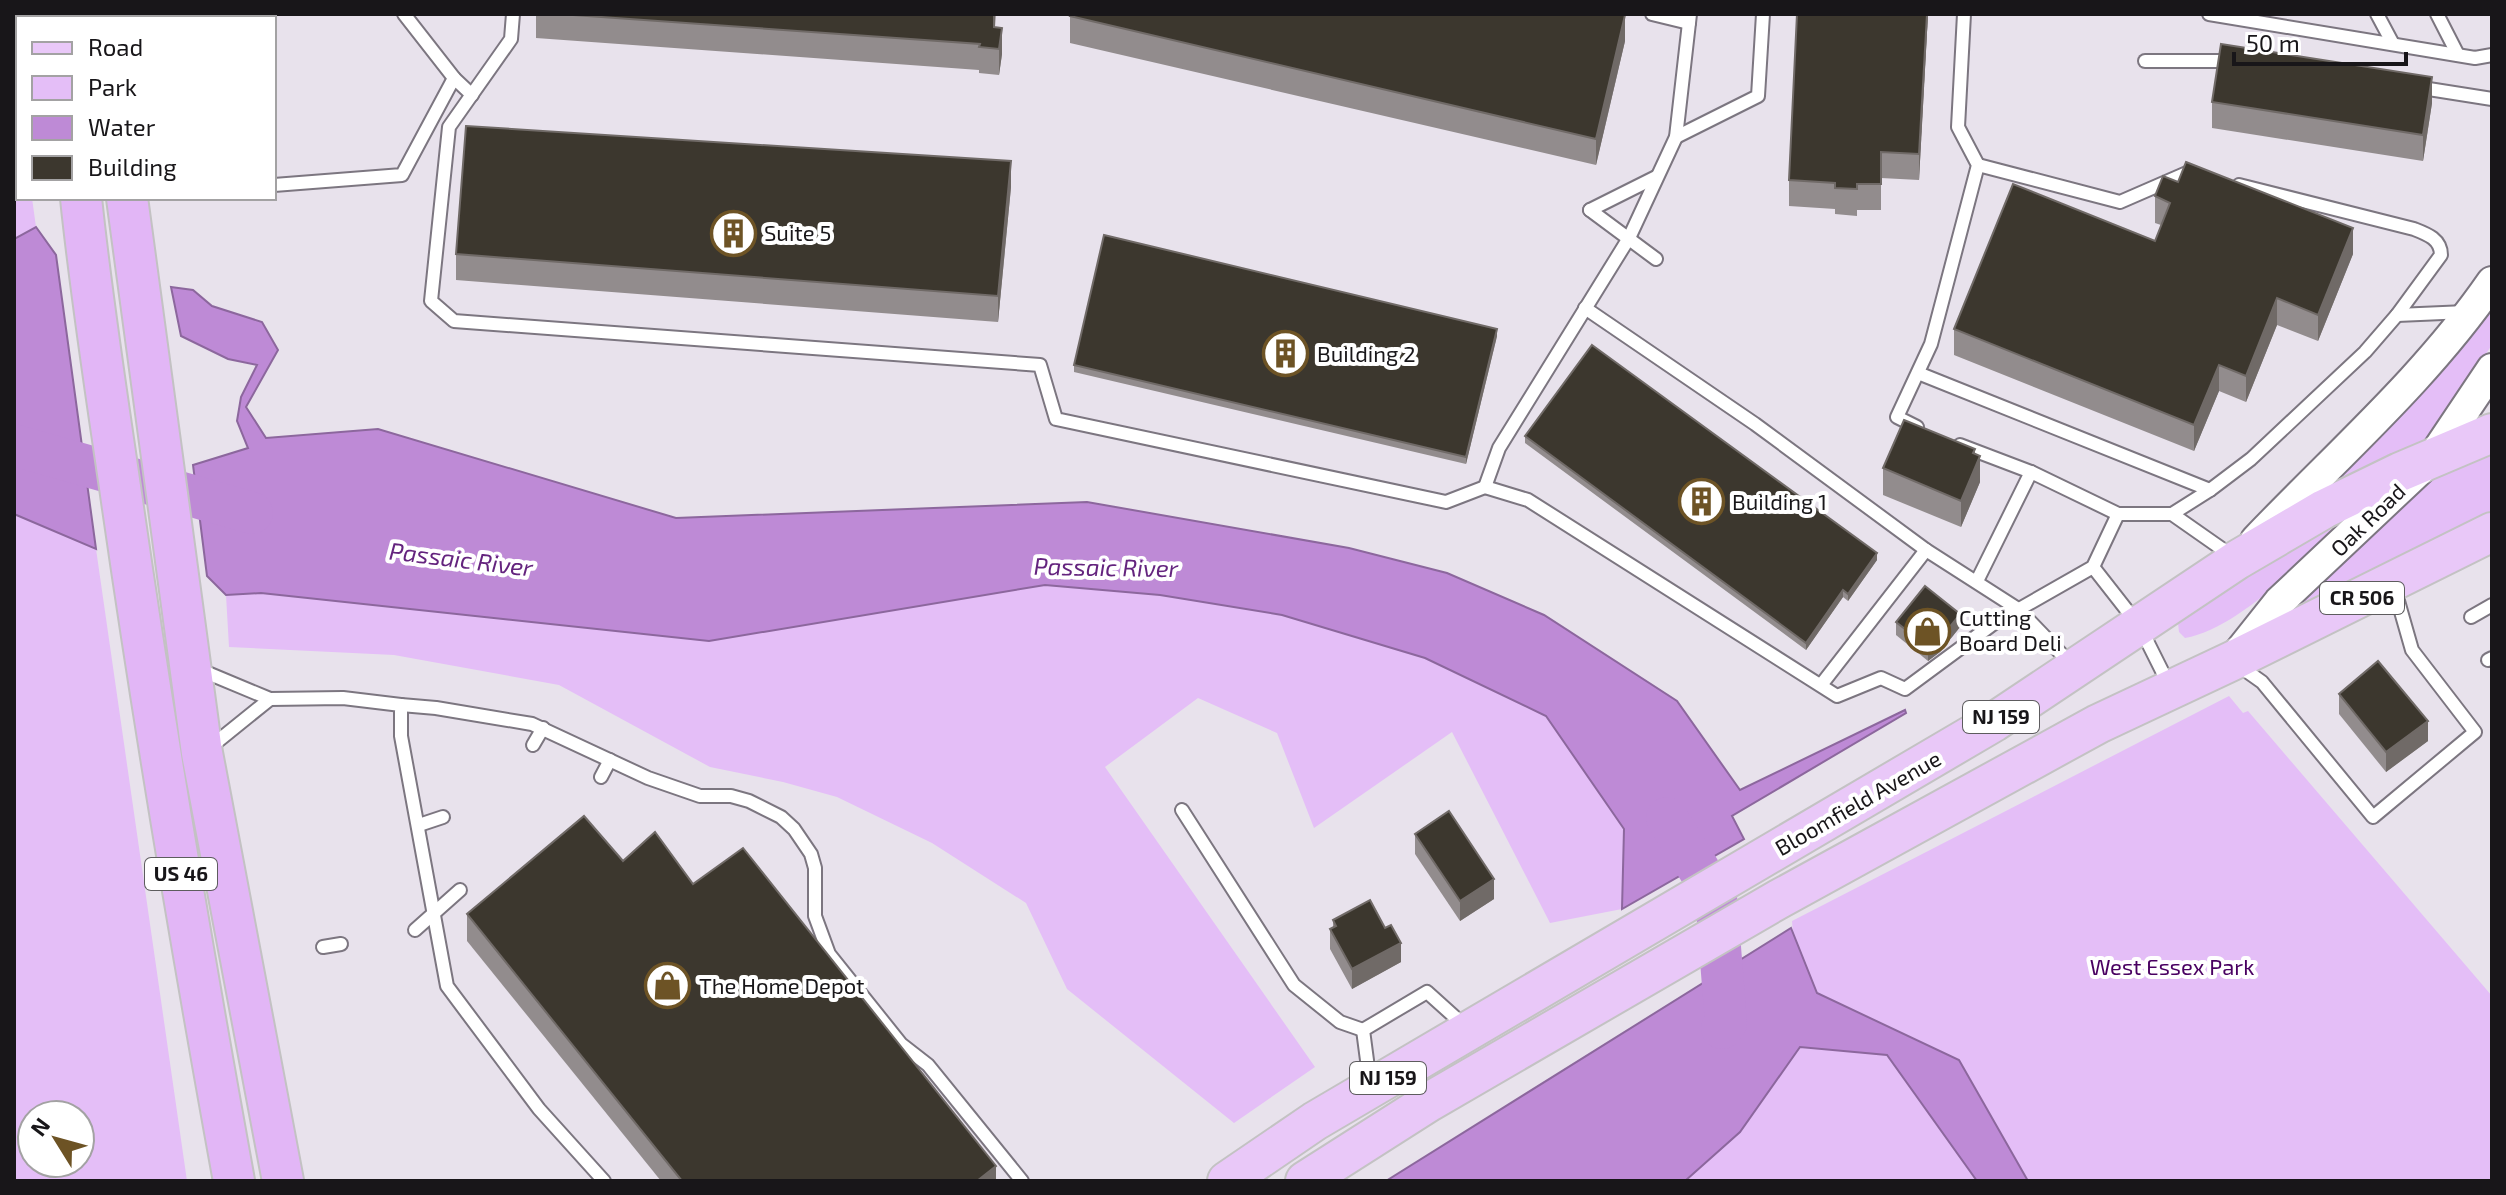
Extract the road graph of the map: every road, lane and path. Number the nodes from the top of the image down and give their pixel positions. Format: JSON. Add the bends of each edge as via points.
{"nodes":[{"id":1,"x":404,"y":14,"type":"edge"},
{"id":2,"x":513,"y":14,"type":"edge"},
{"id":3,"x":1652,"y":14,"type":"edge"},
{"id":4,"x":1763,"y":14,"type":"edge"},
{"id":5,"x":1964,"y":14,"type":"edge"},
{"id":6,"x":2209,"y":14,"type":"edge"},
{"id":7,"x":2377,"y":14,"type":"edge"},
{"id":8,"x":2437,"y":14,"type":"edge"},
{"id":9,"x":1690,"y":19,"type":"edge"},
{"id":10,"x":2393,"y":44,"type":"junction"},
{"id":11,"x":2458,"y":55,"type":"junction"},
{"id":12,"x":2492,"y":55,"type":"edge"},
{"id":13,"x":2145,"y":61,"type":"dead end"},
{"id":14,"x":2253,"y":61,"type":"edge"},
{"id":15,"x":454,"y":78,"type":"junction"},
{"id":16,"x":2402,"y":85,"type":"edge"},
{"id":17,"x":472,"y":95,"type":"junction"},
{"id":18,"x":2492,"y":99,"type":"edge"},
{"id":19,"x":1676,"y":137,"type":"junction"},
{"id":20,"x":1978,"y":165,"type":"junction"},
{"id":21,"x":2204,"y":176,"type":"edge"},
{"id":22,"x":1656,"y":177,"type":"junction"},
{"id":23,"x":2219,"y":180,"type":"edge"},
{"id":24,"x":276,"y":185,"type":"edge"},
{"id":25,"x":81,"y":200,"type":"edge"},
{"id":26,"x":127,"y":200,"type":"edge"},
{"id":27,"x":1629,"y":238,"type":"junction"},
{"id":28,"x":1656,"y":259,"type":"dead end"},
{"id":29,"x":2492,"y":282,"type":"edge"},
{"id":30,"x":1585,"y":308,"type":"junction"},
{"id":31,"x":2471,"y":312,"type":"junction"},
{"id":32,"x":2397,"y":315,"type":"junction"},
{"id":33,"x":2492,"y":369,"type":"edge"},
{"id":34,"x":1918,"y":373,"type":"junction"},
{"id":35,"x":1924,"y":431,"type":"edge"},
{"id":36,"x":2492,"y":433,"type":"edge"},
{"id":37,"x":1950,"y":441,"type":"edge"},
{"id":38,"x":2433,"y":457,"type":"junction"},
{"id":39,"x":2031,"y":472,"type":"junction"},
{"id":40,"x":1485,"y":487,"type":"junction"},
{"id":41,"x":2210,"y":490,"type":"junction"},
{"id":42,"x":2118,"y":514,"type":"junction"},
{"id":43,"x":2172,"y":514,"type":"junction"},
{"id":44,"x":2492,"y":532,"type":"edge"},
{"id":45,"x":1926,"y":550,"type":"junction"},
{"id":46,"x":2237,"y":560,"type":"junction"},
{"id":47,"x":2093,"y":567,"type":"junction"},
{"id":48,"x":1977,"y":581,"type":"junction"},
{"id":49,"x":2393,"y":583,"type":"junction"},
{"id":50,"x":2492,"y":605,"type":"edge"},
{"id":51,"x":2018,"y":609,"type":"junction"},
{"id":52,"x":2471,"y":617,"type":"dead end"},
{"id":53,"x":2140,"y":627,"type":"junction"},
{"id":54,"x":2232,"y":661,"type":"junction"},
{"id":55,"x":189,"y":666,"type":"junction"},
{"id":56,"x":2076,"y":669,"type":"junction"},
{"id":57,"x":1821,"y":685,"type":"junction"},
{"id":58,"x":2171,"y":689,"type":"junction"},
{"id":59,"x":270,"y":699,"type":"junction"},
{"id":60,"x":401,"y":705,"type":"junction"},
{"id":61,"x":543,"y":728,"type":"junction"},
{"id":62,"x":533,"y":745,"type":"dead end"},
{"id":63,"x":202,"y":753,"type":"junction"},
{"id":64,"x":610,"y":760,"type":"junction"},
{"id":65,"x":601,"y":777,"type":"dead end"},
{"id":66,"x":1182,"y":810,"type":"dead end"},
{"id":67,"x":443,"y":817,"type":"dead end"},
{"id":68,"x":419,"y":825,"type":"junction"},
{"id":69,"x":460,"y":890,"type":"dead end"},
{"id":70,"x":433,"y":913,"type":"junction"},
{"id":71,"x":415,"y":930,"type":"dead end"},
{"id":72,"x":341,"y":944,"type":"dead end"},
{"id":73,"x":323,"y":947,"type":"dead end"},
{"id":74,"x":1363,"y":1030,"type":"junction"},
{"id":75,"x":1469,"y":1030,"type":"junction"},
{"id":76,"x":1370,"y":1089,"type":"junction"},
{"id":77,"x":234,"y":1181,"type":"edge"},
{"id":78,"x":283,"y":1181,"type":"edge"},
{"id":79,"x":604,"y":1181,"type":"edge"},
{"id":80,"x":1022,"y":1181,"type":"edge"},
{"id":81,"x":1227,"y":1181,"type":"edge"},
{"id":82,"x":1305,"y":1181,"type":"edge"}],
"edges":[{"from":1,"to":15,"type":"lane"},
{"from":2,"to":17,"type":"lane","via":[[511,39]]},
{"from":3,"to":9,"type":"lane"},
{"from":4,"to":19,"type":"lane","via":[[1758,96]]},
{"from":5,"to":20,"type":"lane","via":[[1958,127]]},
{"from":6,"to":10,"type":"lane"},
{"from":7,"to":10,"type":"lane"},
{"from":8,"to":11,"type":"lane"},
{"from":9,"to":19,"type":"lane"},
{"from":10,"to":11,"type":"lane"},
{"from":11,"to":12,"type":"lane"},
{"from":13,"to":14,"type":"lane"},
{"from":15,"to":17,"type":"lane"},
{"from":15,"to":24,"type":"lane","via":[[402,175]]},
{"from":16,"to":18,"type":"lane"},
{"from":17,"to":40,"type":"lane","via":[[449,127],[431,301],[454,321],[1040,365],[1056,419],[1446,502]]},
{"from":19,"to":22,"type":"lane"},
{"from":20,"to":21,"type":"lane","via":[[2120,202],[2189,172]]},
{"from":20,"to":34,"type":"lane","via":[[1931,344]]},
{"from":22,"to":27,"type":"lane"},
{"from":22,"to":27,"type":"lane","via":[[1590,210]]},
{"from":23,"to":32,"type":"lane","via":[[2433,238],[2441,248],[2437,262]]},
{"from":25,"to":77,"type":"highway","number":"US 46","via":[[131,567]]},
{"from":26,"to":55,"type":"highway","number":"US 46"},
{"from":27,"to":28,"type":"lane"},
{"from":27,"to":30,"type":"lane"},
{"from":29,"to":31,"type":"street","number":"NJ 159"},
{"from":30,"to":40,"type":"lane","via":[[1499,448]]},
{"from":30,"to":45,"type":"lane"},
{"from":31,"to":32,"type":"lane"},
{"from":31,"to":46,"type":"street","number":"NJ 159","via":[[2406,390]]},
{"from":32,"to":41,"type":"lane","via":[[2251,459]]},
{"from":33,"to":38,"type":"street","name":"Oak Road","number":"NJ 159"},
{"from":34,"to":35,"type":"lane","via":[[1897,417]]},
{"from":34,"to":41,"type":"lane"},
{"from":36,"to":38,"type":"main road","name":"Bloomfield Avenue"},
{"from":37,"to":39,"type":"lane"},
{"from":38,"to":46,"type":"main road","name":"Bloomfield Avenue","via":[[2324,509]]},
{"from":38,"to":54,"type":"street","name":"Oak Road","number":"NJ 159","via":[[2279,602]]},
{"from":39,"to":42,"type":"lane"},
{"from":39,"to":48,"type":"lane"},
{"from":40,"to":57,"type":"lane","via":[[1528,500]]},
{"from":41,"to":43,"type":"lane"},
{"from":42,"to":43,"type":"lane"},
{"from":42,"to":47,"type":"lane"},
{"from":43,"to":46,"type":"lane"},
{"from":44,"to":49,"type":"main road","name":"Bloomfield Avenue","number":"CR 506"},
{"from":45,"to":48,"type":"lane"},
{"from":45,"to":57,"type":"lane"},
{"from":46,"to":53,"type":"main road","name":"Bloomfield Avenue","number":"NJ 159"},
{"from":47,"to":51,"type":"lane"},
{"from":47,"to":53,"type":"lane"},
{"from":48,"to":51,"type":"lane"},
{"from":49,"to":54,"type":"main road","name":"Bloomfield Avenue","number":"CR 506"},
{"from":49,"to":54,"type":"lane","via":[[2412,650],[2475,732],[2373,817],[2262,682]]},
{"from":50,"to":52,"type":"lane"},
{"from":51,"to":56,"type":"lane"},
{"from":51,"to":57,"type":"lane","via":[[1905,689],[1881,678],[1837,696]]},
{"from":53,"to":56,"type":"main road","name":"Bloomfield Avenue","number":"NJ 159"},
{"from":53,"to":58,"type":"lane"},
{"from":54,"to":58,"type":"main road","name":"Bloomfield Avenue","number":"NJ 159"},
{"from":55,"to":59,"type":"lane"},
{"from":55,"to":63,"type":"highway","number":"US 46"},
{"from":56,"to":75,"type":"main road","name":"Bloomfield Avenue","number":"NJ 159","via":[[1982,730]]},
{"from":58,"to":82,"type":"main road","name":"Bloomfield Avenue","number":"NJ 159","via":[[1779,899],[1429,1102]]},
{"from":59,"to":60,"type":"lane","via":[[343,698]]},
{"from":59,"to":63,"type":"lane"},
{"from":60,"to":61,"type":"lane"},
{"from":60,"to":68,"type":"lane","via":[[401,736]]},
{"from":61,"to":62,"type":"lane"},
{"from":61,"to":64,"type":"lane"},
{"from":63,"to":78,"type":"highway","number":"US 46"},
{"from":64,"to":65,"type":"lane"},
{"from":64,"to":80,"type":"lane","via":[[700,796],[731,796],[781,817],[811,854],[815,916],[829,954]]},
{"from":66,"to":74,"type":"lane","via":[[1294,985],[1340,1022]]},
{"from":67,"to":68,"type":"lane"},
{"from":68,"to":70,"type":"lane"},
{"from":69,"to":70,"type":"lane"},
{"from":70,"to":71,"type":"lane"},
{"from":70,"to":79,"type":"lane","via":[[452,996],[539,1109]]},
{"from":72,"to":73,"type":"lane"},
{"from":74,"to":75,"type":"lane","via":[[1427,992]]},
{"from":74,"to":76,"type":"lane"},
{"from":75,"to":76,"type":"main road","name":"Bloomfield Avenue","number":"NJ 159"},
{"from":76,"to":81,"type":"main road","name":"Bloomfield Avenue","number":"NJ 159"}]}
